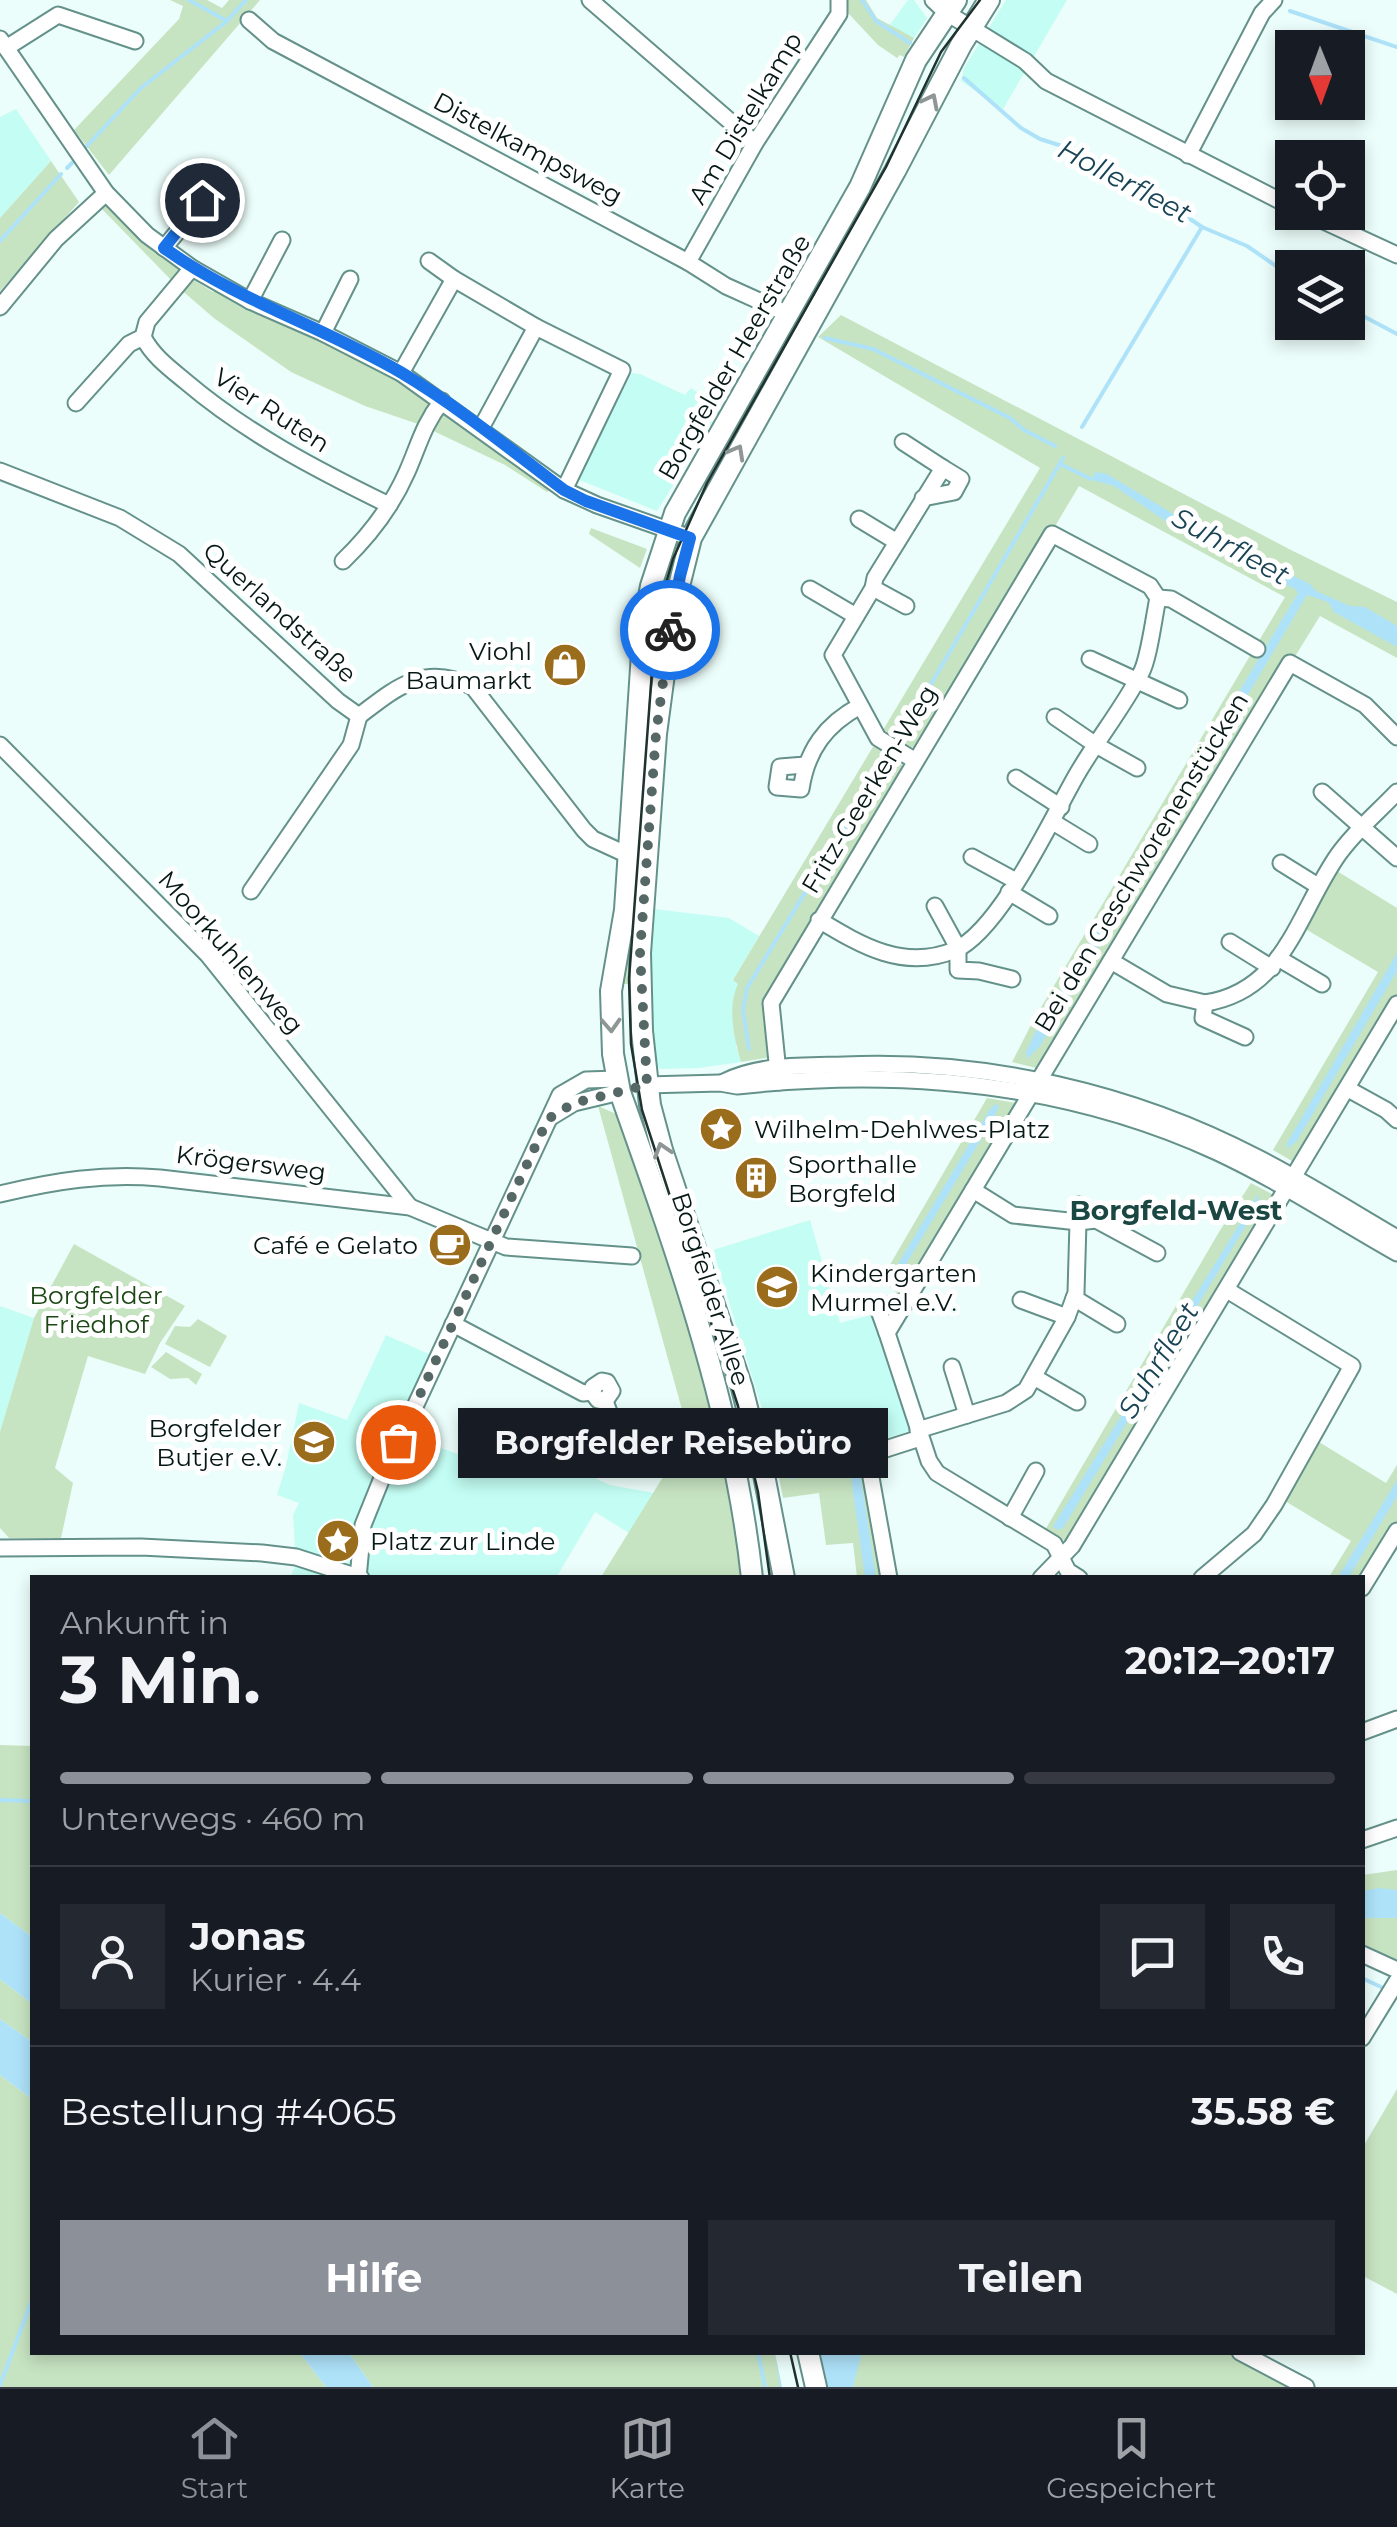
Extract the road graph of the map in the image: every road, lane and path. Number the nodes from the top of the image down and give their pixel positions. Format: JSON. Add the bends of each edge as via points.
{"nodes":[{"id":1,"x":590,"y":0,"type":"edge"},
{"id":2,"x":839,"y":0,"type":"edge"},
{"id":3,"x":989,"y":0,"type":"edge"},
{"id":4,"x":1274,"y":0,"type":"edge"},
{"id":5,"x":946,"y":4,"type":"edge"},
{"id":6,"x":249,"y":20,"type":"dead end"},
{"id":7,"x":972,"y":27,"type":"junction"},
{"id":8,"x":134,"y":41,"type":"dead end"},
{"id":9,"x":3,"y":44,"type":"edge"},
{"id":10,"x":756,"y":143,"type":"junction"},
{"id":11,"x":1188,"y":155,"type":"junction"},
{"id":12,"x":106,"y":193,"type":"junction"},
{"id":13,"x":1275,"y":198,"type":"edge"},
{"id":14,"x":230,"y":216,"type":"dead end"},
{"id":15,"x":1343,"y":230,"type":"edge"},
{"id":16,"x":282,"y":240,"type":"dead end"},
{"id":17,"x":164,"y":248,"type":"junction"},
{"id":18,"x":1397,"y":255,"type":"edge"},
{"id":19,"x":428,"y":261,"type":"dead end"},
{"id":20,"x":688,"y":262,"type":"junction"},
{"id":21,"x":192,"y":268,"type":"junction"},
{"id":22,"x":454,"y":279,"type":"junction"},
{"id":23,"x":350,"y":280,"type":"dead end"},
{"id":24,"x":250,"y":301,"type":"junction"},
{"id":25,"x":0,"y":307,"type":"edge"},
{"id":26,"x":788,"y":314,"type":"junction"},
{"id":27,"x":536,"y":327,"type":"junction"},
{"id":28,"x":323,"y":333,"type":"junction"},
{"id":29,"x":142,"y":337,"type":"junction"},
{"id":30,"x":401,"y":373,"type":"junction"},
{"id":31,"x":442,"y":400,"type":"junction"},
{"id":32,"x":76,"y":403,"type":"dead end"},
{"id":33,"x":481,"y":428,"type":"junction"},
{"id":34,"x":903,"y":442,"type":"dead end"},
{"id":35,"x":0,"y":472,"type":"edge"},
{"id":36,"x":564,"y":490,"type":"junction"},
{"id":37,"x":389,"y":506,"type":"junction"},
{"id":38,"x":859,"y":519,"type":"dead end"},
{"id":39,"x":668,"y":530,"type":"junction"},
{"id":40,"x":690,"y":538,"type":"junction"},
{"id":41,"x":897,"y":542,"type":"junction"},
{"id":42,"x":343,"y":562,"type":"dead end"},
{"id":43,"x":810,"y":588,"type":"dead end"},
{"id":44,"x":873,"y":588,"type":"junction"},
{"id":45,"x":1158,"y":598,"type":"junction"},
{"id":46,"x":906,"y":606,"type":"dead end"},
{"id":47,"x":856,"y":616,"type":"junction"},
{"id":48,"x":1257,"y":649,"type":"dead end"},
{"id":49,"x":1090,"y":660,"type":"dead end"},
{"id":50,"x":1136,"y":679,"type":"junction"},
{"id":51,"x":1179,"y":700,"type":"dead end"},
{"id":52,"x":860,"y":706,"type":"junction"},
{"id":53,"x":359,"y":716,"type":"junction"},
{"id":54,"x":1055,"y":717,"type":"dead end"},
{"id":55,"x":1397,"y":737,"type":"edge"},
{"id":56,"x":0,"y":745,"type":"edge"},
{"id":57,"x":1096,"y":746,"type":"junction"},
{"id":58,"x":914,"y":760,"type":"junction"},
{"id":59,"x":805,"y":765,"type":"dead end"},
{"id":60,"x":1137,"y":768,"type":"dead end"},
{"id":61,"x":1016,"y":778,"type":"dead end"},
{"id":62,"x":1322,"y":792,"type":"dead end"},
{"id":63,"x":1397,"y":792,"type":"edge"},
{"id":64,"x":1057,"y":814,"type":"junction"},
{"id":65,"x":1362,"y":828,"type":"junction"},
{"id":66,"x":1089,"y":844,"type":"dead end"},
{"id":67,"x":630,"y":856,"type":"junction"},
{"id":68,"x":972,"y":857,"type":"dead end"},
{"id":69,"x":1397,"y":858,"type":"edge"},
{"id":70,"x":1281,"y":863,"type":"dead end"},
{"id":71,"x":1318,"y":886,"type":"junction"},
{"id":72,"x":1012,"y":887,"type":"junction"},
{"id":73,"x":251,"y":891,"type":"dead end"},
{"id":74,"x":935,"y":906,"type":"dead end"},
{"id":75,"x":1049,"y":916,"type":"dead end"},
{"id":76,"x":819,"y":920,"type":"junction"},
{"id":77,"x":1230,"y":942,"type":"dead end"},
{"id":78,"x":958,"y":948,"type":"junction"},
{"id":79,"x":1111,"y":960,"type":"junction"},
{"id":80,"x":1275,"y":963,"type":"junction"},
{"id":81,"x":1012,"y":979,"type":"dead end"},
{"id":82,"x":1322,"y":984,"type":"dead end"},
{"id":83,"x":1205,"y":1003,"type":"junction"},
{"id":84,"x":1397,"y":1004,"type":"edge"},
{"id":85,"x":1245,"y":1037,"type":"dead end"},
{"id":86,"x":779,"y":1075,"type":"junction"},
{"id":87,"x":619,"y":1085,"type":"junction"},
{"id":88,"x":647,"y":1085,"type":"junction"},
{"id":89,"x":1034,"y":1087,"type":"junction"},
{"id":90,"x":1348,"y":1089,"type":"junction"},
{"id":91,"x":1397,"y":1120,"type":"edge"},
{"id":92,"x":1291,"y":1183,"type":"junction"},
{"id":93,"x":972,"y":1190,"type":"junction"},
{"id":94,"x":0,"y":1194,"type":"edge"},
{"id":95,"x":410,"y":1206,"type":"junction"},
{"id":96,"x":1078,"y":1214,"type":"junction"},
{"id":97,"x":1397,"y":1238,"type":"edge"},
{"id":98,"x":490,"y":1242,"type":"junction"},
{"id":99,"x":1158,"y":1253,"type":"dead end"},
{"id":100,"x":1397,"y":1253,"type":"edge"},
{"id":101,"x":632,"y":1256,"type":"dead end"},
{"id":102,"x":1226,"y":1290,"type":"junction"},
{"id":103,"x":1074,"y":1298,"type":"junction"},
{"id":104,"x":1021,"y":1300,"type":"dead end"},
{"id":105,"x":1068,"y":1317,"type":"junction"},
{"id":106,"x":453,"y":1324,"type":"junction"},
{"id":107,"x":1118,"y":1324,"type":"dead end"},
{"id":108,"x":952,"y":1367,"type":"dead end"},
{"id":109,"x":1034,"y":1378,"type":"junction"},
{"id":110,"x":1076,"y":1402,"type":"dead end"},
{"id":111,"x":967,"y":1415,"type":"junction"},
{"id":112,"x":919,"y":1434,"type":"junction"},
{"id":113,"x":648,"y":1437,"type":"dead end"},
{"id":114,"x":1036,"y":1471,"type":"dead end"},
{"id":115,"x":1010,"y":1518,"type":"junction"},
{"id":116,"x":1397,"y":1531,"type":"edge"},
{"id":117,"x":0,"y":1548,"type":"edge"},
{"id":118,"x":1061,"y":1557,"type":"junction"},
{"id":119,"x":353,"y":1575,"type":"edge"},
{"id":120,"x":359,"y":1575,"type":"edge"},
{"id":121,"x":752,"y":1575,"type":"edge"},
{"id":122,"x":783,"y":1575,"type":"edge"},
{"id":123,"x":887,"y":1575,"type":"edge"},
{"id":124,"x":1043,"y":1575,"type":"edge"},
{"id":125,"x":1075,"y":1575,"type":"edge"},
{"id":126,"x":1206,"y":1575,"type":"edge"},
{"id":127,"x":1365,"y":1583,"type":"edge"},
{"id":128,"x":1397,"y":1720,"type":"edge"},
{"id":129,"x":1365,"y":1731,"type":"edge"},
{"id":130,"x":1397,"y":1828,"type":"edge"},
{"id":131,"x":1365,"y":1839,"type":"edge"},
{"id":132,"x":1365,"y":1955,"type":"edge"},
{"id":133,"x":1397,"y":1970,"type":"edge"},
{"id":134,"x":1397,"y":1980,"type":"edge"},
{"id":135,"x":1365,"y":2033,"type":"edge"},
{"id":136,"x":809,"y":2355,"type":"edge"},
{"id":137,"x":1246,"y":2355,"type":"edge"},
{"id":138,"x":816,"y":2387,"type":"edge"},
{"id":139,"x":1306,"y":2387,"type":"edge"}],
"edges":[{"from":1,"to":10,"type":"street"},
{"from":2,"to":10,"type":"street","name":"Am Distelkamp","via":[[839,14]]},
{"from":3,"to":7,"type":"main road","name":"Borgfelder Heerstraße"},
{"from":4,"to":11,"type":"street"},
{"from":5,"to":7,"type":"street"},
{"from":5,"to":26,"type":"main road","name":"Borgfelder Heerstraße","via":[[866,174]]},
{"from":6,"to":20,"type":"street","name":"Distelkampsweg","via":[[273,42]]},
{"from":7,"to":11,"type":"street","via":[[1046,80]]},
{"from":40,"to":7,"type":"main road","name":"Borgfelder Heerstraße","one_way":true},
{"from":8,"to":9,"type":"street","via":[[58,15]]},
{"from":9,"to":12,"type":"street"},
{"from":10,"to":20,"type":"street","name":"Am Distelkamp"},
{"from":11,"to":13,"type":"street"},
{"from":12,"to":17,"type":"street"},
{"from":12,"to":25,"type":"street"},
{"from":14,"to":17,"type":"street","via":[[202,200]]},
{"from":15,"to":18,"type":"street"},
{"from":16,"to":24,"type":"street"},
{"from":17,"to":21,"type":"street"},
{"from":19,"to":22,"type":"street"},
{"from":20,"to":26,"type":"street","name":"Distelkampsweg"},
{"from":21,"to":24,"type":"street"},
{"from":21,"to":29,"type":"street"},
{"from":22,"to":27,"type":"street"},
{"from":22,"to":30,"type":"street"},
{"from":23,"to":28,"type":"street"},
{"from":24,"to":28,"type":"street"},
{"from":26,"to":39,"type":"main road","name":"Borgfelder Heerstraße"},
{"from":27,"to":33,"type":"street"},
{"from":27,"to":36,"type":"street","via":[[622,370]]},
{"from":28,"to":30,"type":"street"},
{"from":29,"to":32,"type":"street"},
{"from":29,"to":37,"type":"street","name":"Vier Ruten","via":[[151,352],[227,414]]},
{"from":30,"to":31,"type":"street"},
{"from":31,"to":33,"type":"street"},
{"from":31,"to":37,"type":"street"},
{"from":33,"to":36,"type":"street"},
{"from":34,"to":41,"type":"street","via":[[943,468]]},
{"from":35,"to":53,"type":"street","name":"Querlandstraße","via":[[120,518],[179,554]]},
{"from":36,"to":39,"type":"street"},
{"from":37,"to":42,"type":"street"},
{"from":38,"to":41,"type":"street"},
{"from":39,"to":40,"type":"street"},
{"from":39,"to":67,"type":"main road","name":"Borgfelder Heerstraße","via":[[644,623]]},
{"from":40,"to":88,"type":"main road","name":"Borgfelder Heerstraße","via":[[672,614],[652,778],[640,952]]},
{"from":41,"to":44,"type":"street"},
{"from":43,"to":47,"type":"street"},
{"from":44,"to":46,"type":"street"},
{"from":44,"to":47,"type":"street"},
{"from":45,"to":48,"type":"street","via":[[1171,599]]},
{"from":45,"to":50,"type":"street"},
{"from":45,"to":58,"type":"street","name":"Fritz-Geerken-Weg","via":[[1150,586],[1052,534]]},
{"from":47,"to":52,"type":"street","via":[[834,655]]},
{"from":49,"to":50,"type":"street"},
{"from":50,"to":51,"type":"street"},
{"from":50,"to":57,"type":"street"},
{"from":52,"to":58,"type":"street","via":[[878,738]]},
{"from":52,"to":59,"type":"street","via":[[834,720]]},
{"from":53,"to":67,"type":"street","name":"Querlandstraße","via":[[400,684],[426,677],[473,686],[584,830]]},
{"from":53,"to":73,"type":"street","via":[[352,745]]},
{"from":54,"to":57,"type":"street"},
{"from":55,"to":79,"type":"street","name":"Bei den Geschworenenstücken","via":[[1365,705],[1290,664]]},
{"from":56,"to":95,"type":"street","name":"Moorkuhlenweg","via":[[208,955]]},
{"from":57,"to":60,"type":"street"},
{"from":57,"to":64,"type":"street"},
{"from":58,"to":76,"type":"street","name":"Fritz-Geerken-Weg"},
{"from":61,"to":64,"type":"street"},
{"from":62,"to":65,"type":"street"},
{"from":63,"to":65,"type":"street"},
{"from":64,"to":66,"type":"street"},
{"from":64,"to":72,"type":"street"},
{"from":65,"to":69,"type":"street"},
{"from":65,"to":71,"type":"street"},
{"from":67,"to":87,"type":"main road","name":"Borgfelder Heerstraße","one_way":true,"via":[[610,991]]},
{"from":68,"to":72,"type":"street"},
{"from":70,"to":71,"type":"street"},
{"from":71,"to":80,"type":"street"},
{"from":72,"to":75,"type":"street"},
{"from":72,"to":78,"type":"street"},
{"from":74,"to":78,"type":"street"},
{"from":76,"to":78,"type":"street","via":[[885,955],[924,957]]},
{"from":76,"to":86,"type":"street","name":"Fritz-Geerken-Weg","via":[[771,1003]]},
{"from":77,"to":80,"type":"street"},
{"from":78,"to":81,"type":"street","via":[[958,970]]},
{"from":79,"to":83,"type":"street","via":[[1167,994]]},
{"from":79,"to":89,"type":"street","name":"Bei den Geschworenenstücken"},
{"from":80,"to":82,"type":"street"},
{"from":80,"to":83,"type":"street","via":[[1230,1000]]},
{"from":83,"to":85,"type":"street","via":[[1203,1018]]},
{"from":84,"to":90,"type":"street"},
{"from":86,"to":88,"type":"street","via":[[737,1086]]},
{"from":86,"to":89,"type":"street"},
{"from":87,"to":88,"type":"main road"},
{"from":87,"to":98,"type":"street","via":[[548,1119]]},
{"from":87,"to":121,"type":"main road","name":"Borgfelder Allee","via":[[721,1400]]},
{"from":122,"to":88,"type":"main road","name":"Borgfelder Allee","one_way":true,"via":[[742,1388],[662,1150]]},
{"from":89,"to":92,"type":"street","via":[[1089,1092],[1185,1124]]},
{"from":89,"to":93,"type":"street","name":"Bei den Geschworenenstücken"},
{"from":90,"to":91,"type":"street"},
{"from":90,"to":92,"type":"street"},
{"from":92,"to":97,"type":"street"},
{"from":92,"to":100,"type":"street"},
{"from":92,"to":102,"type":"street"},
{"from":93,"to":96,"type":"street","via":[[1014,1215]]},
{"from":93,"to":112,"type":"street","name":"Bei den Geschworenenstücken","via":[[887,1333]]},
{"from":94,"to":95,"type":"street","name":"Krögersweg","via":[[65,1179],[130,1175]]},
{"from":95,"to":98,"type":"street","name":"Krögersweg"},
{"from":96,"to":99,"type":"street"},
{"from":96,"to":103,"type":"street"},
{"from":98,"to":101,"type":"street","name":"Krögersweg","via":[[520,1250]]},
{"from":98,"to":106,"type":"street"},
{"from":102,"to":118,"type":"street"},
{"from":102,"to":126,"type":"street","via":[[1352,1366],[1264,1520]]},
{"from":103,"to":105,"type":"street"},
{"from":103,"to":107,"type":"street"},
{"from":104,"to":105,"type":"street"},
{"from":105,"to":109,"type":"street"},
{"from":106,"to":113,"type":"street","via":[[599,1396],[612,1420]]},
{"from":106,"to":120,"type":"street","via":[[362,1525]]},
{"from":108,"to":111,"type":"street"},
{"from":109,"to":110,"type":"street"},
{"from":109,"to":111,"type":"street","via":[[1006,1403]]},
{"from":111,"to":112,"type":"street"},
{"from":112,"to":115,"type":"street","via":[[937,1472]]},
{"from":112,"to":123,"type":"street","via":[[867,1455]]},
{"from":114,"to":115,"type":"street"},
{"from":115,"to":118,"type":"street","via":[[1054,1544]]},
{"from":116,"to":127,"type":"street"},
{"from":117,"to":119,"type":"street","via":[[262,1553]]},
{"from":118,"to":124,"type":"street"},
{"from":118,"to":125,"type":"street"},
{"from":128,"to":129,"type":"street"},
{"from":130,"to":131,"type":"street"},
{"from":132,"to":133,"type":"street"},
{"from":134,"to":135,"type":"street"},
{"from":136,"to":138,"type":"main road"},
{"from":137,"to":139,"type":"street"}]}
